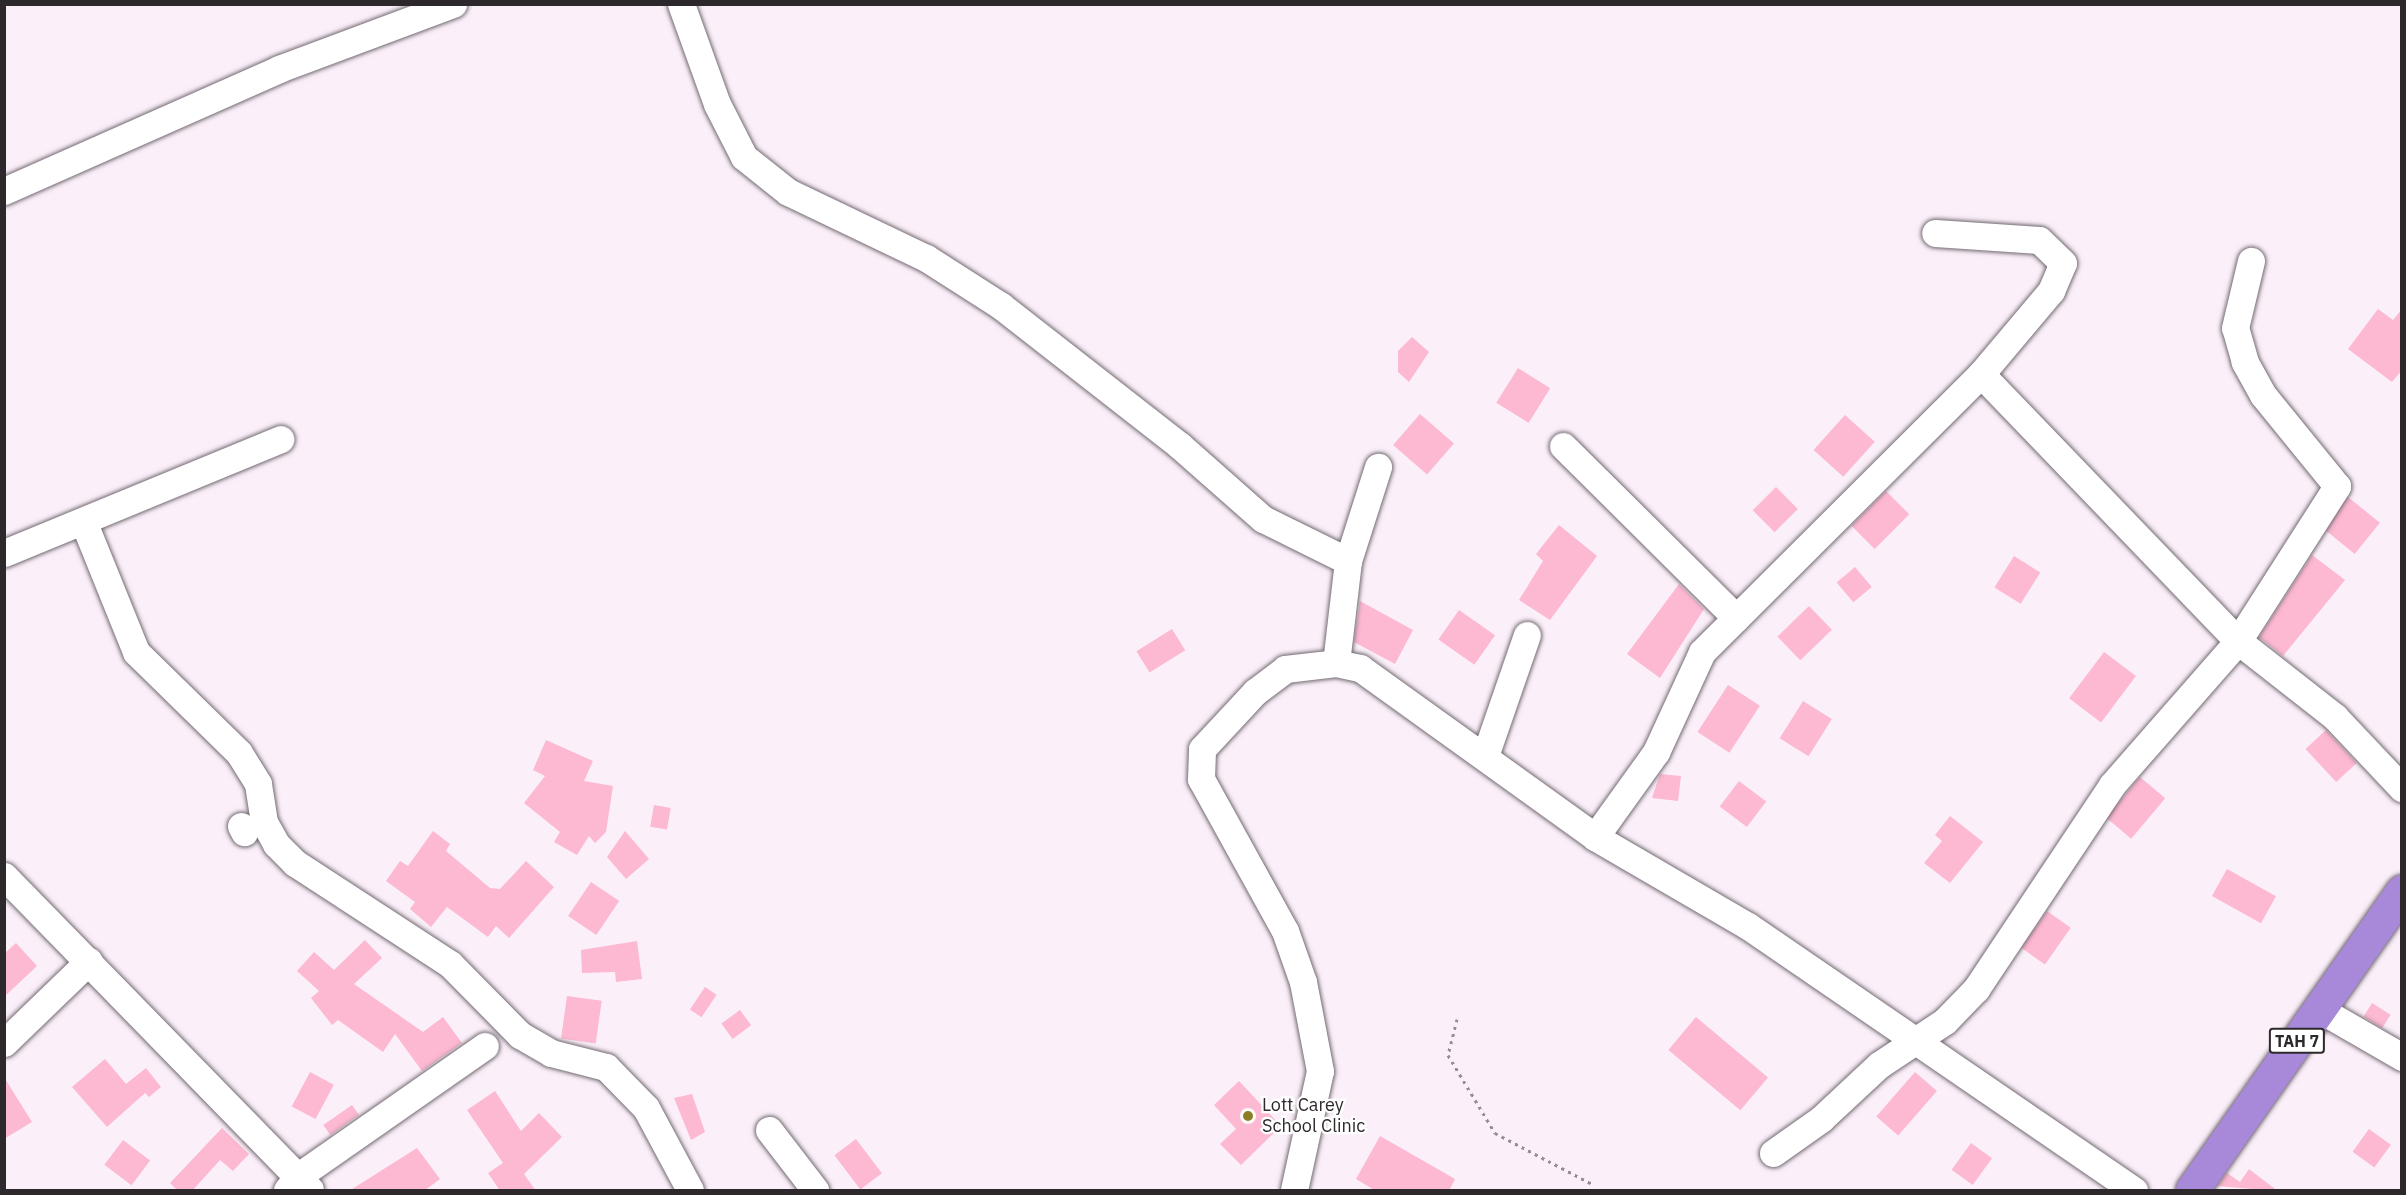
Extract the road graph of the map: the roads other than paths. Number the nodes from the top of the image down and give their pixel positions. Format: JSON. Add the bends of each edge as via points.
{"nodes":[{"id":1,"x":453,"y":4,"type":"edge"},
{"id":2,"x":681,"y":4,"type":"edge"},
{"id":3,"x":4,"y":191,"type":"edge"},
{"id":4,"x":1935,"y":233,"type":"dead end"},
{"id":5,"x":2251,"y":261,"type":"dead end"},
{"id":6,"x":1981,"y":374,"type":"junction"},
{"id":7,"x":280,"y":439,"type":"dead end"},
{"id":8,"x":1563,"y":446,"type":"dead end"},
{"id":9,"x":1378,"y":467,"type":"dead end"},
{"id":10,"x":84,"y":523,"type":"junction"},
{"id":11,"x":4,"y":553,"type":"edge"},
{"id":12,"x":1348,"y":561,"type":"junction"},
{"id":13,"x":1736,"y":618,"type":"junction"},
{"id":14,"x":1527,"y":635,"type":"dead end"},
{"id":15,"x":2238,"y":641,"type":"junction"},
{"id":16,"x":1336,"y":663,"type":"junction"},
{"id":17,"x":1485,"y":756,"type":"junction"},
{"id":18,"x":2402,"y":788,"type":"edge"},
{"id":19,"x":1595,"y":837,"type":"junction"},
{"id":20,"x":4,"y":876,"type":"edge"},
{"id":21,"x":2402,"y":891,"type":"edge"},
{"id":22,"x":89,"y":962,"type":"junction"},
{"id":23,"x":2319,"y":1009,"type":"junction"},
{"id":24,"x":1918,"y":1039,"type":"junction"},
{"id":25,"x":4,"y":1044,"type":"edge"},
{"id":26,"x":485,"y":1046,"type":"dead end"},
{"id":27,"x":2402,"y":1057,"type":"edge"},
{"id":28,"x":769,"y":1130,"type":"dead end"},
{"id":29,"x":1773,"y":1153,"type":"dead end"},
{"id":30,"x":298,"y":1186,"type":"edge"},
{"id":31,"x":690,"y":1191,"type":"edge"},
{"id":32,"x":814,"y":1191,"type":"edge"},
{"id":33,"x":1294,"y":1191,"type":"edge"},
{"id":34,"x":2134,"y":1191,"type":"edge"},
{"id":35,"x":2192,"y":1191,"type":"edge"}],
"edges":[{"from":1,"to":3,"type":"street","via":[[279,69]]},
{"from":2,"to":12,"type":"street","via":[[717,104],[744,157],[788,192],[926,258],[1001,306],[1179,445],[1263,519]]},
{"from":4,"to":6,"type":"street","via":[[2038,240],[2063,263],[2051,291]]},
{"from":5,"to":15,"type":"street","via":[[2235,328],[2245,362],[2263,395],[2337,486]]},
{"from":6,"to":13,"type":"street"},
{"from":6,"to":15,"type":"street"},
{"from":7,"to":10,"type":"street"},
{"from":8,"to":13,"type":"street"},
{"from":9,"to":12,"type":"street"},
{"from":10,"to":11,"type":"street"},
{"from":10,"to":31,"type":"street","via":[[136,652],[239,753],[258,784],[264,822],[276,844],[295,863],[450,964],[520,1035],[551,1053],[606,1067],[646,1108]]},
{"from":12,"to":16,"type":"street"},
{"from":13,"to":19,"type":"street","via":[[1702,652],[1656,752]]},
{"from":14,"to":17,"type":"street"},
{"from":15,"to":18,"type":"street","via":[[2335,717]]},
{"from":15,"to":24,"type":"street","via":[[2112,786],[1976,989]]},
{"from":16,"to":17,"type":"street","via":[[1360,668]]},
{"from":16,"to":33,"type":"street","via":[[1286,669],[1254,692],[1202,749],[1201,779],[1285,931],[1303,982],[1320,1071]]},
{"from":17,"to":19,"type":"street"},
{"from":19,"to":24,"type":"street","via":[[1748,926]]},
{"from":20,"to":22,"type":"street"},
{"from":21,"to":23,"type":"highway","number":"TAH 7"},
{"from":22,"to":25,"type":"street"},
{"from":22,"to":30,"type":"street"},
{"from":23,"to":27,"type":"street"},
{"from":23,"to":35,"type":"highway","number":"TAH 7"},
{"from":24,"to":29,"type":"street"},
{"from":24,"to":34,"type":"street"},
{"from":26,"to":30,"type":"street"},
{"from":28,"to":32,"type":"street"}]}
